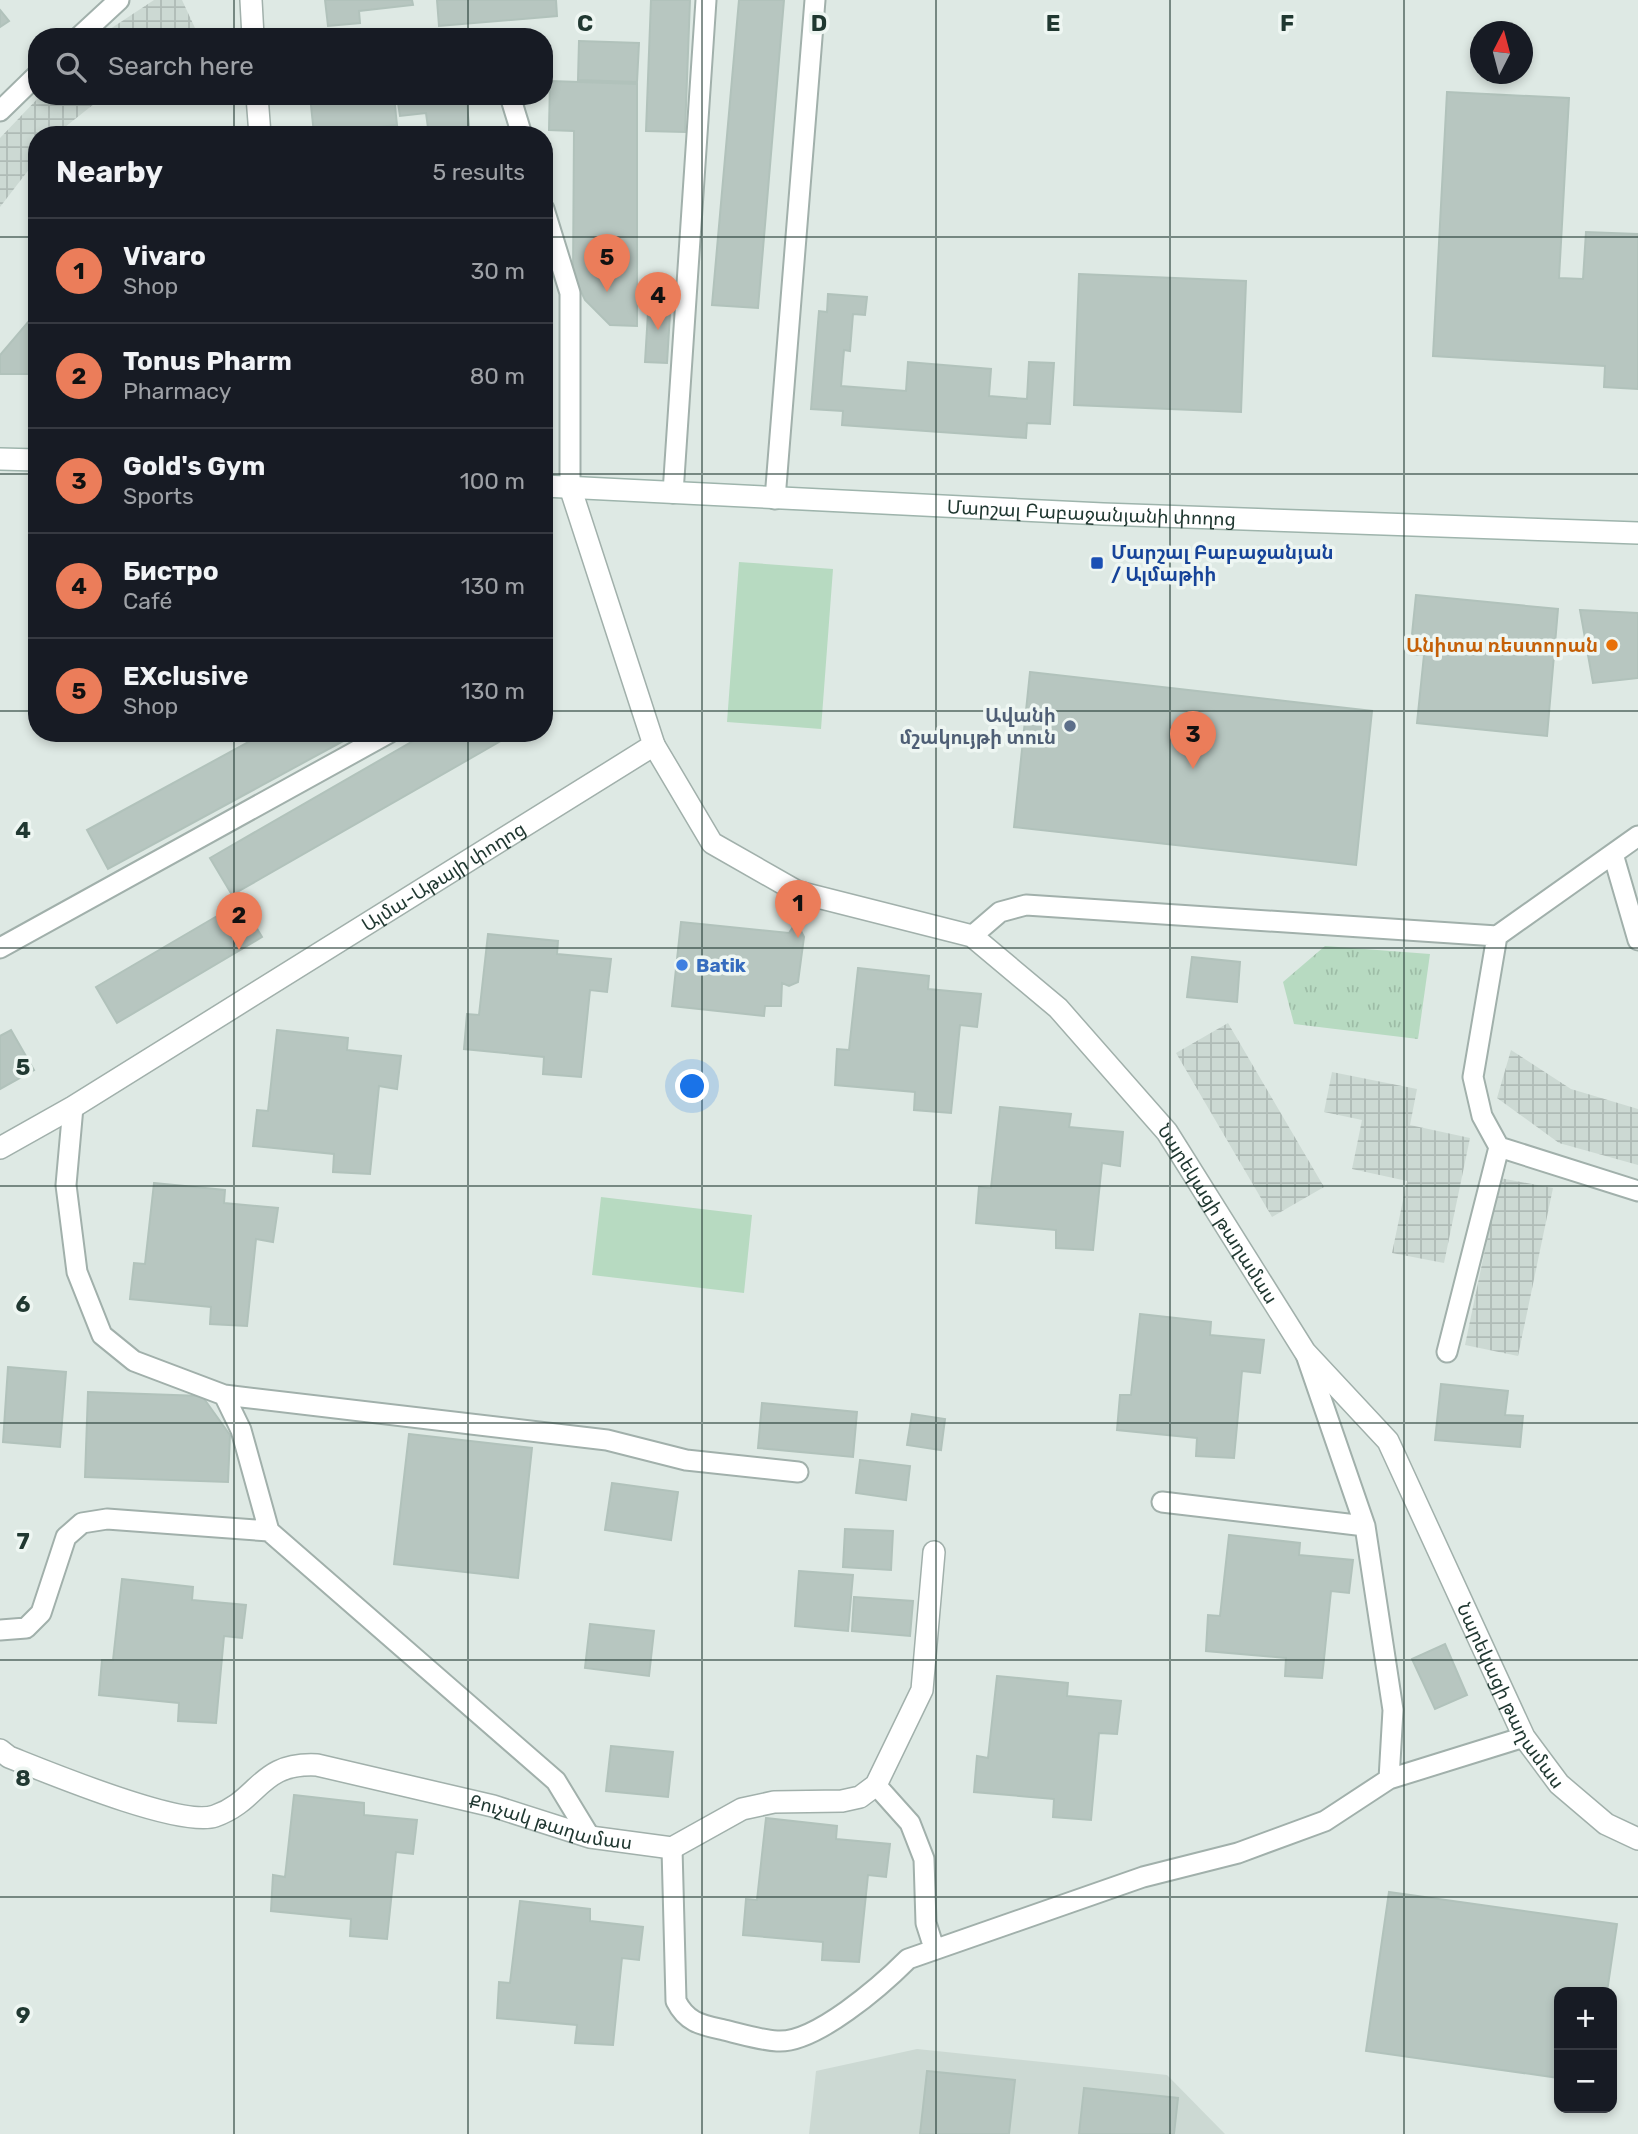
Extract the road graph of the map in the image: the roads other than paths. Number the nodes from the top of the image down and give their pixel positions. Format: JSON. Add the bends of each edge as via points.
{"nodes":[{"id":1,"x":119,"y":0,"type":"edge"},
{"id":2,"x":251,"y":0,"type":"edge"},
{"id":3,"x":706,"y":0,"type":"edge"},
{"id":4,"x":815,"y":0,"type":"edge"},
{"id":5,"x":89,"y":28,"type":"edge"},
{"id":6,"x":253,"y":28,"type":"edge"},
{"id":7,"x":28,"y":84,"type":"edge"},
{"id":8,"x":258,"y":105,"type":"edge"},
{"id":9,"x":513,"y":105,"type":"edge"},
{"id":10,"x":0,"y":111,"type":"edge"},
{"id":11,"x":259,"y":126,"type":"edge"},
{"id":12,"x":519,"y":126,"type":"edge"},
{"id":13,"x":553,"y":238,"type":"edge"},
{"id":14,"x":0,"y":458,"type":"edge"},
{"id":15,"x":28,"y":460,"type":"edge"},
{"id":16,"x":553,"y":486,"type":"edge"},
{"id":17,"x":570,"y":487,"type":"junction"},
{"id":18,"x":673,"y":493,"type":"junction"},
{"id":19,"x":775,"y":499,"type":"junction"},
{"id":20,"x":1638,"y":533,"type":"edge"},
{"id":21,"x":373,"y":742,"type":"edge"},
{"id":22,"x":654,"y":745,"type":"junction"},
{"id":23,"x":1638,"y":836,"type":"edge"},
{"id":24,"x":1613,"y":854,"type":"junction"},
{"id":25,"x":972,"y":936,"type":"junction"},
{"id":26,"x":1497,"y":936,"type":"junction"},
{"id":27,"x":1638,"y":940,"type":"edge"},
{"id":28,"x":0,"y":948,"type":"edge"},
{"id":29,"x":73,"y":1107,"type":"junction"},
{"id":30,"x":1499,"y":1147,"type":"junction"},
{"id":31,"x":0,"y":1148,"type":"edge"},
{"id":32,"x":1638,"y":1191,"type":"edge"},
{"id":33,"x":1305,"y":1352,"type":"junction"},
{"id":34,"x":1447,"y":1352,"type":"dead end"},
{"id":35,"x":224,"y":1395,"type":"junction"},
{"id":36,"x":798,"y":1472,"type":"dead end"},
{"id":37,"x":1161,"y":1502,"type":"dead end"},
{"id":38,"x":1365,"y":1526,"type":"junction"},
{"id":39,"x":269,"y":1531,"type":"junction"},
{"id":40,"x":934,"y":1552,"type":"dead end"},
{"id":41,"x":0,"y":1630,"type":"edge"},
{"id":42,"x":1524,"y":1737,"type":"junction"},
{"id":43,"x":0,"y":1749,"type":"edge"},
{"id":44,"x":1389,"y":1779,"type":"junction"},
{"id":45,"x":876,"y":1784,"type":"junction"},
{"id":46,"x":590,"y":1837,"type":"junction"},
{"id":47,"x":1638,"y":1839,"type":"edge"},
{"id":48,"x":671,"y":1848,"type":"junction"},
{"id":49,"x":934,"y":1948,"type":"junction"}],
"edges":[{"from":1,"to":5,"type":"lane"},
{"from":2,"to":6,"type":"street"},
{"from":3,"to":18,"type":"lane"},
{"from":4,"to":19,"type":"lane"},
{"from":7,"to":10,"type":"lane"},
{"from":8,"to":11,"type":"street"},
{"from":9,"to":12,"type":"lane"},
{"from":13,"to":17,"type":"lane","via":[[570,293]]},
{"from":14,"to":15,"type":"street"},
{"from":16,"to":17,"type":"street","name":"Մարշալ Բաբաջանյանի փողոց"},
{"from":17,"to":18,"type":"street","name":"Մարշալ Բաբաջանյանի փողոց"},
{"from":17,"to":22,"type":"street"},
{"from":18,"to":19,"type":"street","name":"Մարշալ Բաբաջանյանի փողոց"},
{"from":19,"to":20,"type":"street","name":"Մարշալ Բաբաջանյանի փողոց"},
{"from":21,"to":28,"type":"lane"},
{"from":22,"to":25,"type":"street","name":"Նարեկացի թաղամաս","via":[[712,843],[798,892]]},
{"from":22,"to":29,"type":"street","name":"Ալմա-Աթայի փողոց"},
{"from":23,"to":24,"type":"lane"},
{"from":24,"to":26,"type":"lane"},
{"from":24,"to":27,"type":"lane"},
{"from":25,"to":26,"type":"lane","via":[[1000,912],[1026,905]]},
{"from":25,"to":33,"type":"street","name":"Նարեկացի թաղամաս","via":[[1058,1008],[1167,1132]]},
{"from":26,"to":30,"type":"lane","via":[[1473,1077],[1482,1116]]},
{"from":29,"to":31,"type":"street","name":"Ալմա-Աթայի փողոց"},
{"from":29,"to":35,"type":"lane","via":[[66,1185],[77,1272],[102,1335],[134,1361]]},
{"from":30,"to":32,"type":"lane"},
{"from":30,"to":34,"type":"lane"},
{"from":33,"to":38,"type":"lane"},
{"from":33,"to":42,"type":"street","name":"Նարեկացի թաղամաս","via":[[1388,1441]]},
{"from":35,"to":36,"type":"lane","via":[[607,1440],[686,1460]]},
{"from":35,"to":39,"type":"lane","via":[[241,1430]]},
{"from":37,"to":38,"type":"lane"},
{"from":38,"to":44,"type":"lane","via":[[1393,1710]]},
{"from":39,"to":41,"type":"lane","via":[[107,1519],[82,1523],[66,1537],[41,1613],[26,1628]]},
{"from":39,"to":46,"type":"lane","via":[[556,1781]]},
{"from":40,"to":45,"type":"street","via":[[922,1690]]},
{"from":42,"to":44,"type":"lane"},
{"from":42,"to":47,"type":"street","name":"Նարեկացի թաղամաս","via":[[1559,1784],[1606,1824]]},
{"from":43,"to":46,"type":"street","name":"Քուչակ թաղամաս","via":[[9,1758],[126,1801],[197,1817],[214,1816],[230,1808],[275,1771],[293,1763],[493,1806]]},
{"from":44,"to":49,"type":"lane","via":[[1325,1821],[1238,1853],[1143,1877]]},
{"from":45,"to":48,"type":"street","via":[[860,1797],[842,1801],[774,1802],[742,1809]]},
{"from":45,"to":49,"type":"lane","via":[[910,1823],[924,1859],[926,1923]]},
{"from":46,"to":48,"type":"street","name":"Քուչակ թաղամաս"},
{"from":48,"to":49,"type":"lane","via":[[676,2001],[683,2015],[695,2024],[778,2041],[796,2039],[882,1985],[908,1959]]}]}
